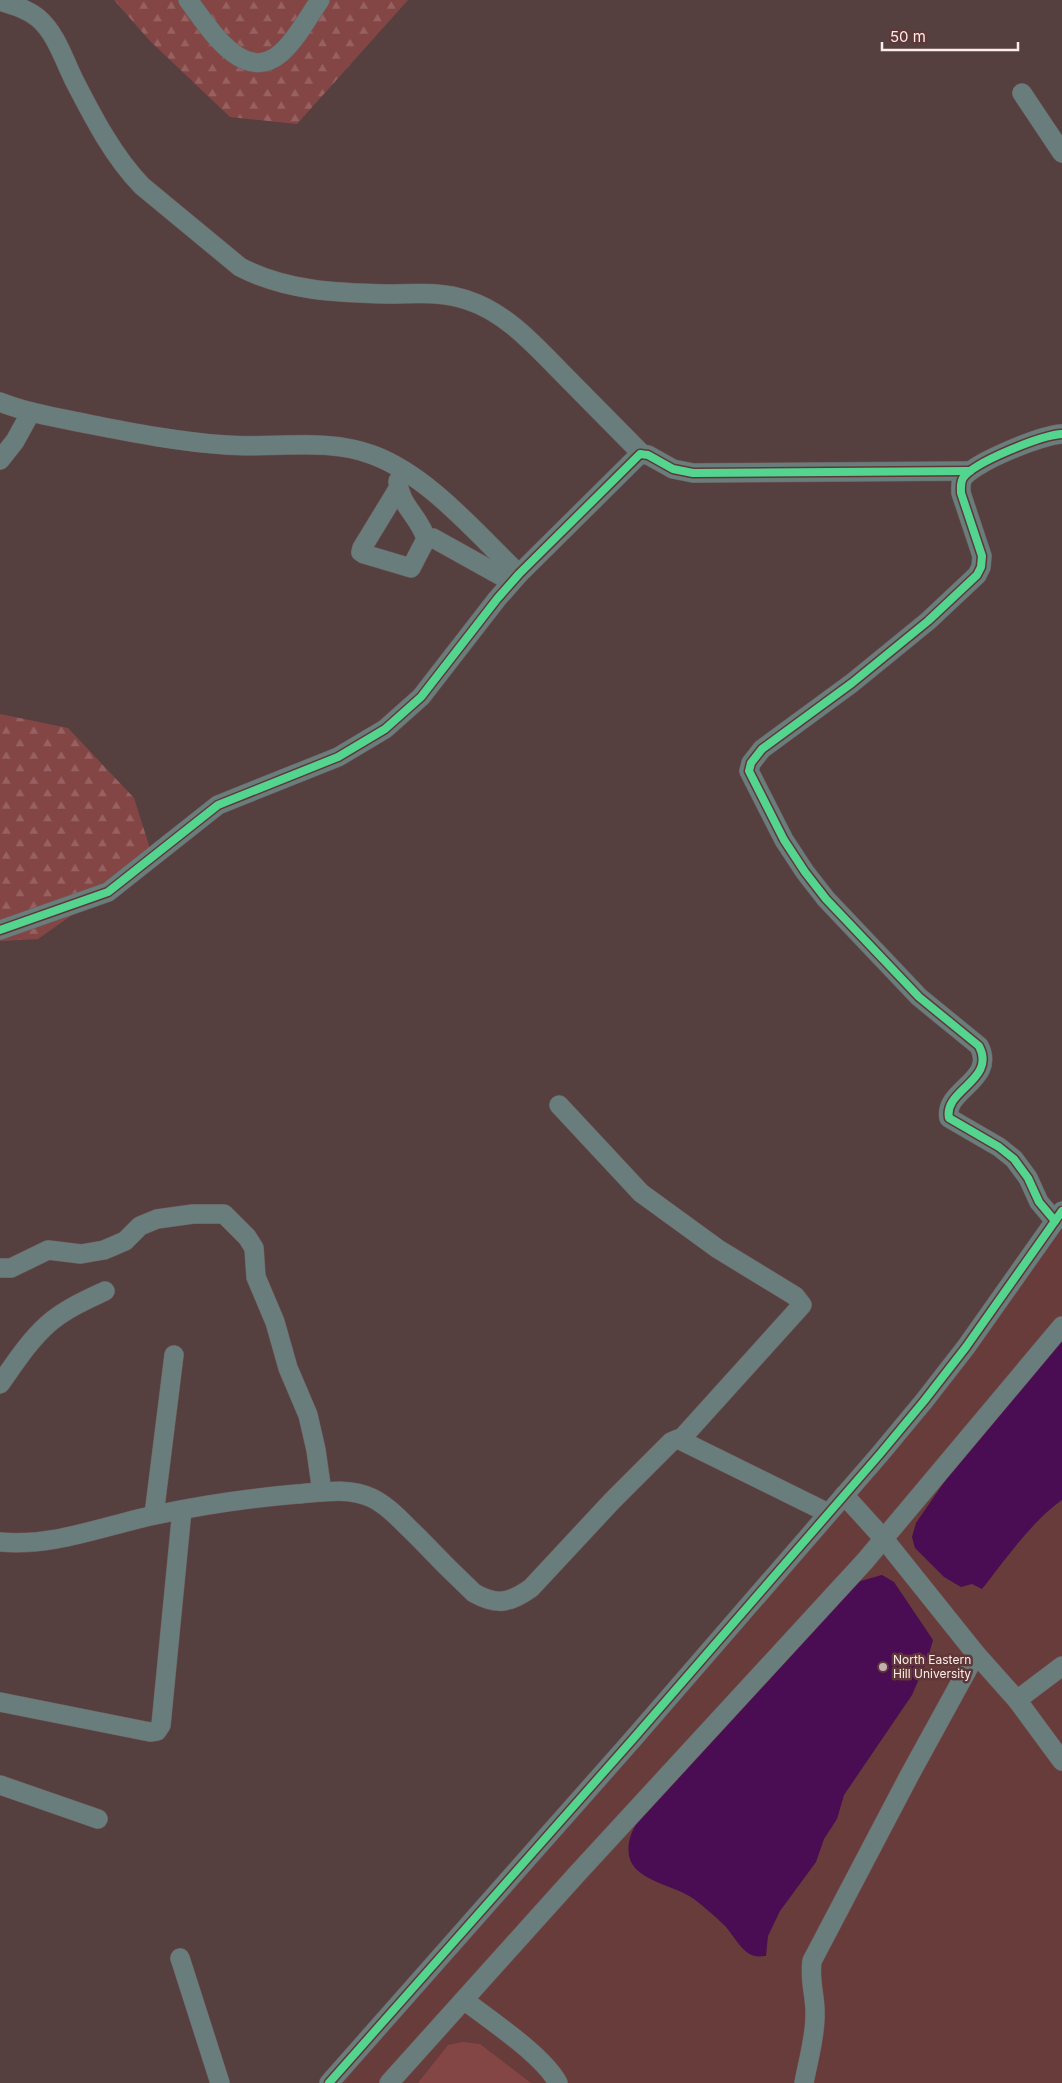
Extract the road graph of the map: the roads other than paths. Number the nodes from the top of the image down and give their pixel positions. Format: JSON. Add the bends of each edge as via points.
{"nodes":[{"id":1,"x":188,"y":0,"type":"edge"},
{"id":2,"x":320,"y":0,"type":"edge"},
{"id":3,"x":0,"y":1,"type":"edge"},
{"id":4,"x":1022,"y":93,"type":"dead end"},
{"id":5,"x":1062,"y":153,"type":"edge"},
{"id":6,"x":0,"y":402,"type":"edge"},
{"id":7,"x":31,"y":412,"type":"junction"},
{"id":8,"x":1062,"y":434,"type":"edge"},
{"id":9,"x":642,"y":454,"type":"junction"},
{"id":10,"x":0,"y":460,"type":"edge"},
{"id":11,"x":398,"y":468,"type":"junction"},
{"id":12,"x":970,"y":471,"type":"junction"},
{"id":13,"x":398,"y":488,"type":"junction"},
{"id":14,"x":426,"y":539,"type":"junction"},
{"id":15,"x":515,"y":578,"type":"junction"},
{"id":16,"x":0,"y":930,"type":"edge"},
{"id":17,"x":559,"y":1104,"type":"dead end"},
{"id":18,"x":1059,"y":1216,"type":"edge"},
{"id":19,"x":0,"y":1268,"type":"edge"},
{"id":20,"x":105,"y":1291,"type":"dead end"},
{"id":21,"x":1062,"y":1326,"type":"edge"},
{"id":22,"x":174,"y":1355,"type":"dead end"},
{"id":23,"x":0,"y":1384,"type":"edge"},
{"id":24,"x":681,"y":1439,"type":"junction"},
{"id":25,"x":322,"y":1492,"type":"junction"},
{"id":26,"x":844,"y":1495,"type":"junction"},
{"id":27,"x":182,"y":1510,"type":"junction"},
{"id":28,"x":828,"y":1513,"type":"junction"},
{"id":29,"x":154,"y":1515,"type":"junction"},
{"id":30,"x":884,"y":1539,"type":"junction"},
{"id":31,"x":0,"y":1542,"type":"edge"},
{"id":32,"x":976,"y":1654,"type":"junction"},
{"id":33,"x":1062,"y":1666,"type":"edge"},
{"id":34,"x":1017,"y":1700,"type":"junction"},
{"id":35,"x":0,"y":1702,"type":"edge"},
{"id":36,"x":1062,"y":1761,"type":"edge"},
{"id":37,"x":0,"y":1785,"type":"edge"},
{"id":38,"x":98,"y":1820,"type":"dead end"},
{"id":39,"x":180,"y":1958,"type":"dead end"},
{"id":40,"x":464,"y":2000,"type":"junction"},
{"id":41,"x":220,"y":2083,"type":"edge"},
{"id":42,"x":329,"y":2083,"type":"edge"},
{"id":43,"x":389,"y":2083,"type":"edge"},
{"id":44,"x":558,"y":2083,"type":"edge"},
{"id":45,"x":804,"y":2083,"type":"edge"}],
"edges":[{"from":1,"to":2,"type":"street","via":[[223,44],[237,56],[254,63],[281,54]]},
{"from":3,"to":9,"type":"street","via":[[38,18],[51,33],[111,148],[127,171],[240,268],[282,284],[322,291],[427,292],[466,299],[492,310],[547,358]]},
{"from":4,"to":5,"type":"street"},
{"from":6,"to":7,"type":"street"},
{"from":7,"to":10,"type":"street"},
{"from":7,"to":11,"type":"street","via":[[126,431],[226,445],[326,444],[351,448]]},
{"from":8,"to":12,"type":"street","via":[[1034,439]]},
{"from":9,"to":12,"type":"street","via":[[673,469],[693,473]]},
{"from":9,"to":15,"type":"street"},
{"from":11,"to":13,"type":"street"},
{"from":11,"to":15,"type":"street","via":[[451,508]]},
{"from":12,"to":18,"type":"street","via":[[963,478],[961,493],[982,556],[977,575],[868,670],[762,749],[749,771],[784,840],[826,899],[919,997],[979,1046],[983,1063],[976,1076],[950,1105],[949,1118],[1014,1159],[1028,1178],[1039,1202]]},
{"from":13,"to":14,"type":"street"},
{"from":13,"to":14,"type":"street","via":[[362,552],[411,568]]},
{"from":14,"to":15,"type":"street","via":[[433,538]]},
{"from":15,"to":16,"type":"street","via":[[421,697],[385,729],[338,757],[218,805],[108,892]]},
{"from":17,"to":24,"type":"street","via":[[641,1193],[718,1249],[795,1296],[802,1305]]},
{"from":18,"to":26,"type":"street","via":[[924,1401]]},
{"from":19,"to":25,"type":"street","via":[[12,1268],[48,1250],[81,1254],[104,1250],[126,1241],[140,1226],[157,1219],[224,1214],[254,1248],[256,1277],[271,1310],[288,1368],[309,1421]]},
{"from":20,"to":23,"type":"street","via":[[49,1323]]},
{"from":21,"to":30,"type":"street"},
{"from":22,"to":29,"type":"street"},
{"from":24,"to":25,"type":"street","via":[[671,1442],[531,1588],[515,1599],[501,1602],[485,1600],[474,1593],[381,1503],[353,1492]]},
{"from":24,"to":28,"type":"street"},
{"from":25,"to":27,"type":"street"},
{"from":26,"to":28,"type":"street"},
{"from":26,"to":30,"type":"street"},
{"from":27,"to":29,"type":"street"},
{"from":27,"to":35,"type":"street","via":[[158,1731]]},
{"from":28,"to":42,"type":"street"},
{"from":29,"to":31,"type":"street","via":[[59,1539]]},
{"from":30,"to":32,"type":"street"},
{"from":30,"to":40,"type":"street"},
{"from":32,"to":34,"type":"street"},
{"from":32,"to":45,"type":"street","via":[[812,1961],[810,1974],[815,2018]]},
{"from":33,"to":34,"type":"street"},
{"from":34,"to":36,"type":"street"},
{"from":37,"to":38,"type":"street"},
{"from":39,"to":41,"type":"street"},
{"from":40,"to":43,"type":"street"},
{"from":40,"to":44,"type":"street","via":[[537,2057]]}]}
